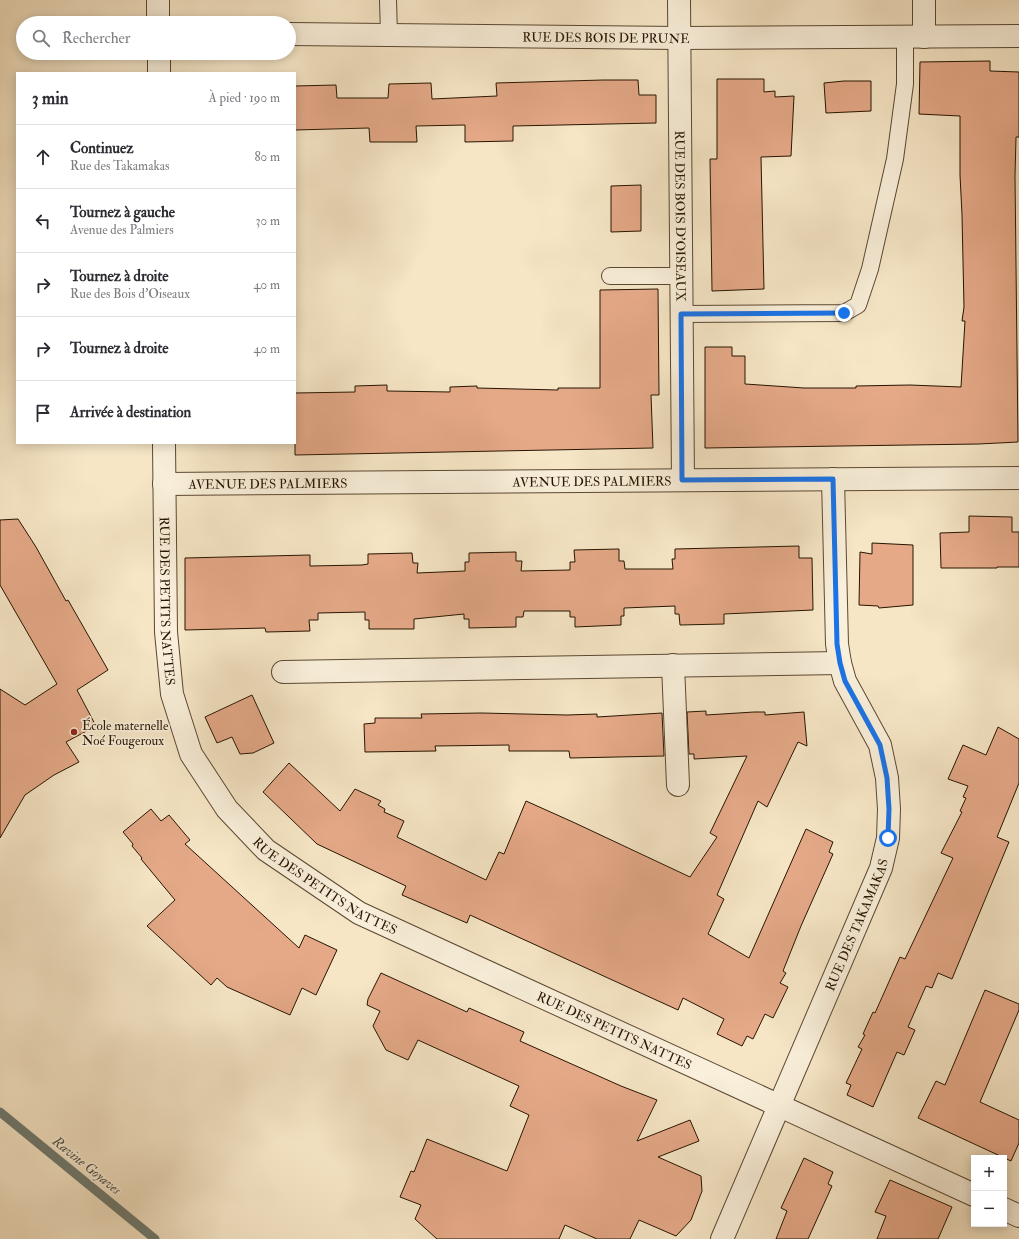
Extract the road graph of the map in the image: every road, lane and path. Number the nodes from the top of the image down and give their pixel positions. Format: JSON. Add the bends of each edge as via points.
{"nodes":[{"id":1,"x":158,"y":0,"type":"edge"},
{"id":2,"x":388,"y":0,"type":"edge"},
{"id":3,"x":679,"y":0,"type":"edge"},
{"id":4,"x":924,"y":0,"type":"edge"},
{"id":5,"x":158,"y":16,"type":"edge"},
{"id":6,"x":296,"y":34,"type":"edge"},
{"id":7,"x":389,"y":35,"type":"junction"},
{"id":8,"x":1019,"y":36,"type":"edge"},
{"id":9,"x":914,"y":37,"type":"junction"},
{"id":10,"x":679,"y":38,"type":"junction"},
{"id":11,"x":159,"y":60,"type":"edge"},
{"id":12,"x":159,"y":72,"type":"edge"},
{"id":13,"x":610,"y":276,"type":"dead end"},
{"id":14,"x":681,"y":276,"type":"junction"},
{"id":15,"x":681,"y":314,"type":"junction"},
{"id":16,"x":164,"y":444,"type":"edge"},
{"id":17,"x":1019,"y":478,"type":"edge"},
{"id":18,"x":833,"y":479,"type":"junction"},
{"id":19,"x":682,"y":480,"type":"junction"},
{"id":20,"x":164,"y":484,"type":"junction"},
{"id":21,"x":840,"y":663,"type":"junction"},
{"id":22,"x":673,"y":665,"type":"junction"},
{"id":23,"x":283,"y":672,"type":"dead end"},
{"id":24,"x":678,"y":785,"type":"dead end"},
{"id":25,"x":779,"y":1106,"type":"junction"},
{"id":26,"x":971,"y":1194,"type":"edge"},
{"id":27,"x":1007,"y":1210,"type":"edge"},
{"id":28,"x":1019,"y":1216,"type":"edge"},
{"id":29,"x":722,"y":1239,"type":"edge"}],
"edges":[{"from":1,"to":5,"type":"street"},
{"from":2,"to":7,"type":"lane"},
{"from":3,"to":10,"type":"street","name":"RUE DES BOIS D'OISEAUX"},
{"from":4,"to":9,"type":"street"},
{"from":6,"to":7,"type":"street","name":"RUE DES BOIS DE PRUNE"},
{"from":7,"to":10,"type":"street","name":"RUE DES BOIS DE PRUNE"},
{"from":8,"to":9,"type":"street","name":"RUE DES BOIS DE PRUNE"},
{"from":9,"to":10,"type":"street","name":"RUE DES BOIS DE PRUNE"},
{"from":9,"to":15,"type":"lane","via":[[895,159],[870,269],[858,305],[844,313]]},
{"from":10,"to":14,"type":"street","name":"RUE DES BOIS D'OISEAUX"},
{"from":11,"to":12,"type":"street"},
{"from":13,"to":14,"type":"lane"},
{"from":14,"to":15,"type":"street","name":"RUE DES BOIS D'OISEAUX"},
{"from":15,"to":19,"type":"street","name":"RUE DES BOIS D'OISEAUX"},
{"from":16,"to":20,"type":"street","name":"RUE DES PETITS NATTES"},
{"from":17,"to":18,"type":"street","name":"AVENUE DES PALMIERS"},
{"from":18,"to":19,"type":"street","name":"AVENUE DES PALMIERS"},
{"from":18,"to":21,"type":"street","name":"RUE DES TAKAMAKAS","via":[[836,625]]},
{"from":19,"to":20,"type":"street","name":"AVENUE DES PALMIERS"},
{"from":20,"to":25,"type":"street","name":"RUE DES PETITS NATTES","via":[[166,632],[172,694],[191,754],[227,809],[266,850],[359,913]]},
{"from":21,"to":22,"type":"street"},
{"from":21,"to":25,"type":"street","name":"RUE DES TAKAMAKAS","via":[[845,681],[880,745],[887,778],[888,838],[881,868]]},
{"from":22,"to":23,"type":"street"},
{"from":22,"to":24,"type":"street"},
{"from":25,"to":26,"type":"street","name":"RUE DES PETITS NATTES"},
{"from":25,"to":29,"type":"street","name":"RUE DES TAKAMAKAS"},
{"from":27,"to":28,"type":"street"}]}
